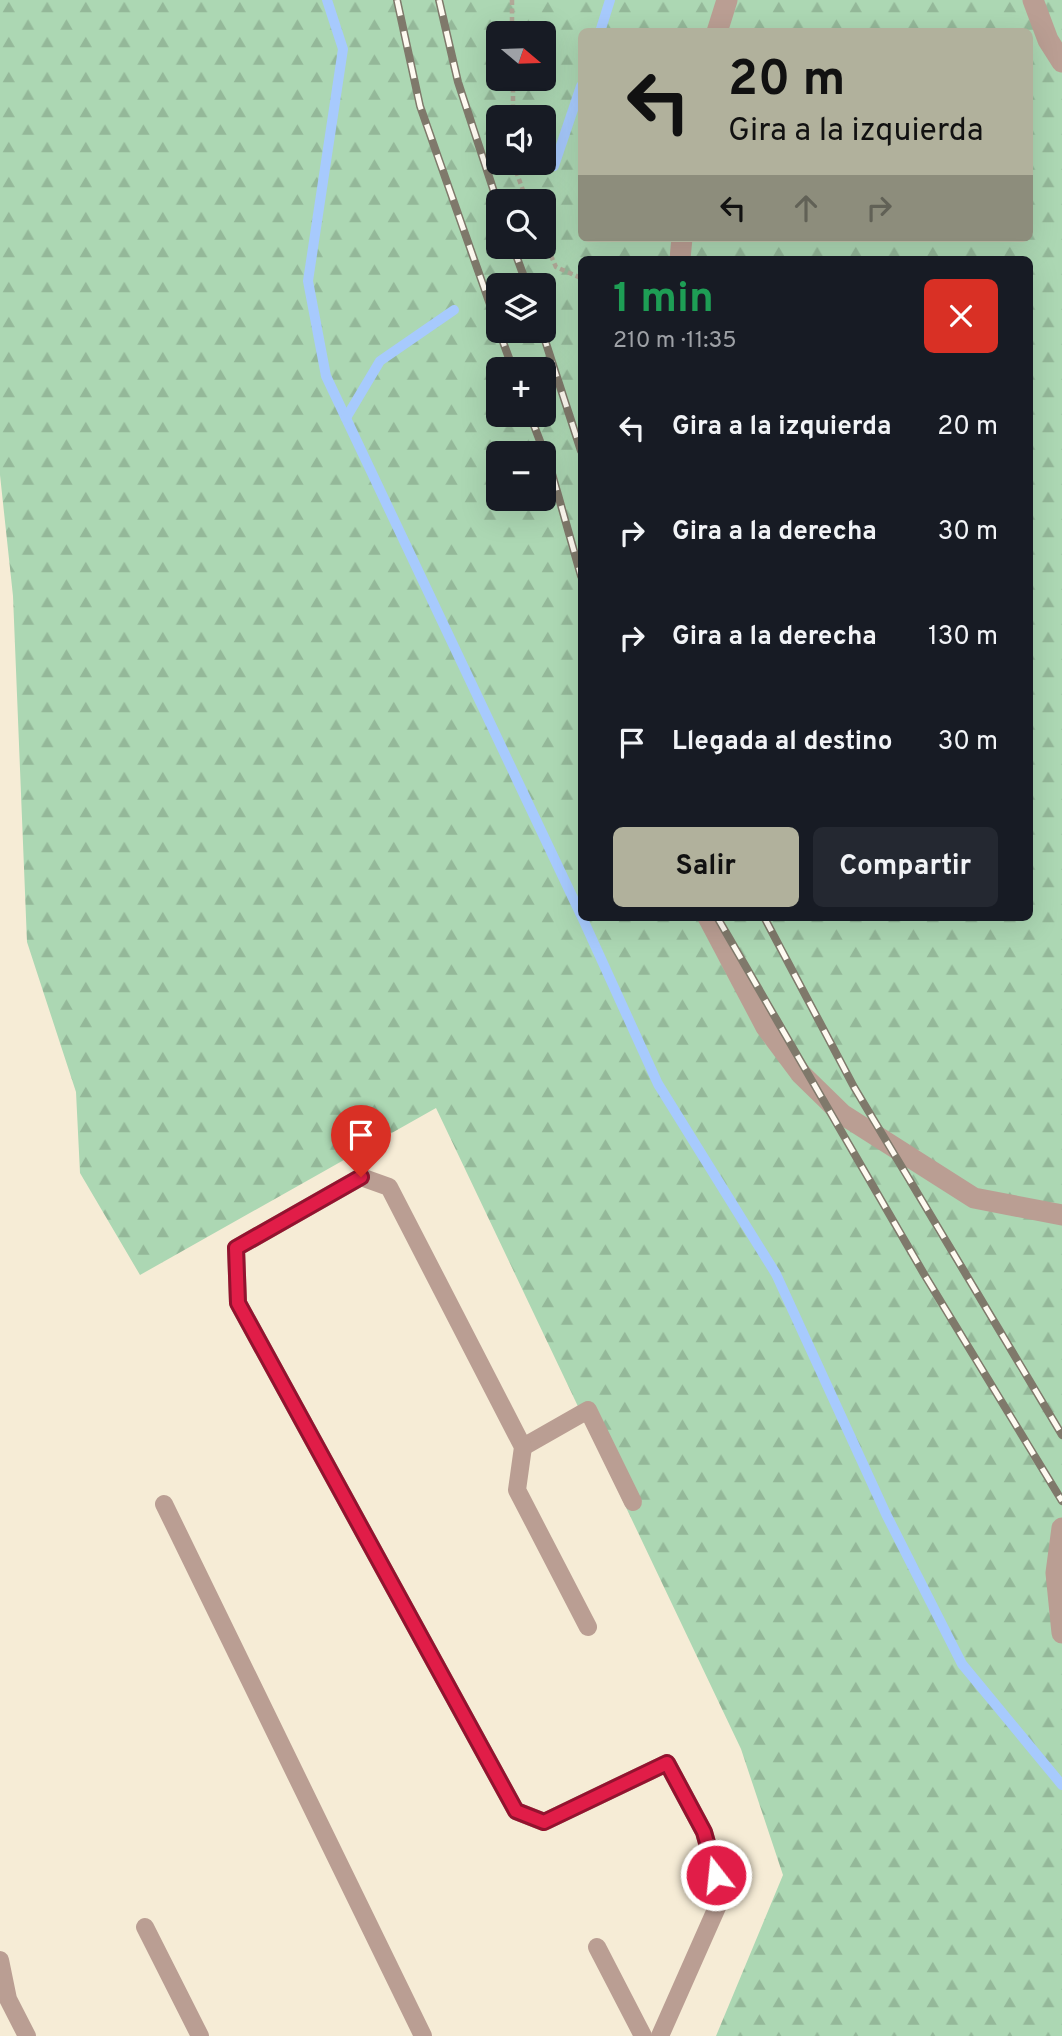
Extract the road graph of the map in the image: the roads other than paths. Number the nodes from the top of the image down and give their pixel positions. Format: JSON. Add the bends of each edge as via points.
{"nodes":[{"id":1,"x":727,"y":0,"type":"edge"},
{"id":2,"x":1033,"y":0,"type":"edge"},
{"id":3,"x":718,"y":28,"type":"edge"},
{"id":4,"x":1062,"y":62,"type":"edge"},
{"id":5,"x":710,"y":921,"type":"edge"},
{"id":6,"x":1062,"y":1215,"type":"edge"},
{"id":7,"x":523,"y":1447,"type":"junction"},
{"id":8,"x":633,"y":1502,"type":"dead end"},
{"id":9,"x":164,"y":1504,"type":"dead end"},
{"id":10,"x":1062,"y":1528,"type":"edge"},
{"id":11,"x":588,"y":1627,"type":"dead end"},
{"id":12,"x":1062,"y":1633,"type":"edge"},
{"id":13,"x":145,"y":1927,"type":"dead end"},
{"id":14,"x":597,"y":1947,"type":"dead end"},
{"id":15,"x":0,"y":1961,"type":"edge"},
{"id":16,"x":27,"y":2036,"type":"edge"},
{"id":17,"x":200,"y":2036,"type":"edge"},
{"id":18,"x":423,"y":2036,"type":"edge"},
{"id":19,"x":643,"y":2036,"type":"edge"},
{"id":20,"x":660,"y":2036,"type":"edge"}],
"edges":[{"from":1,"to":3,"type":"street"},
{"from":2,"to":4,"type":"street"},
{"from":5,"to":6,"type":"street","via":[[766,1027],[801,1074],[842,1114],[974,1198]]},
{"from":7,"to":8,"type":"lane","via":[[587,1410]]},
{"from":7,"to":11,"type":"lane","via":[[517,1490]]},
{"from":7,"to":20,"type":"lane","via":[[388,1187],[361,1177],[236,1248],[238,1303],[516,1811],[544,1822],[667,1763],[704,1832],[722,1896]]},
{"from":9,"to":18,"type":"lane"},
{"from":10,"to":12,"type":"street","via":[[1056,1573]]},
{"from":13,"to":17,"type":"lane"},
{"from":14,"to":19,"type":"lane"},
{"from":15,"to":16,"type":"lane","via":[[8,1999]]}]}
